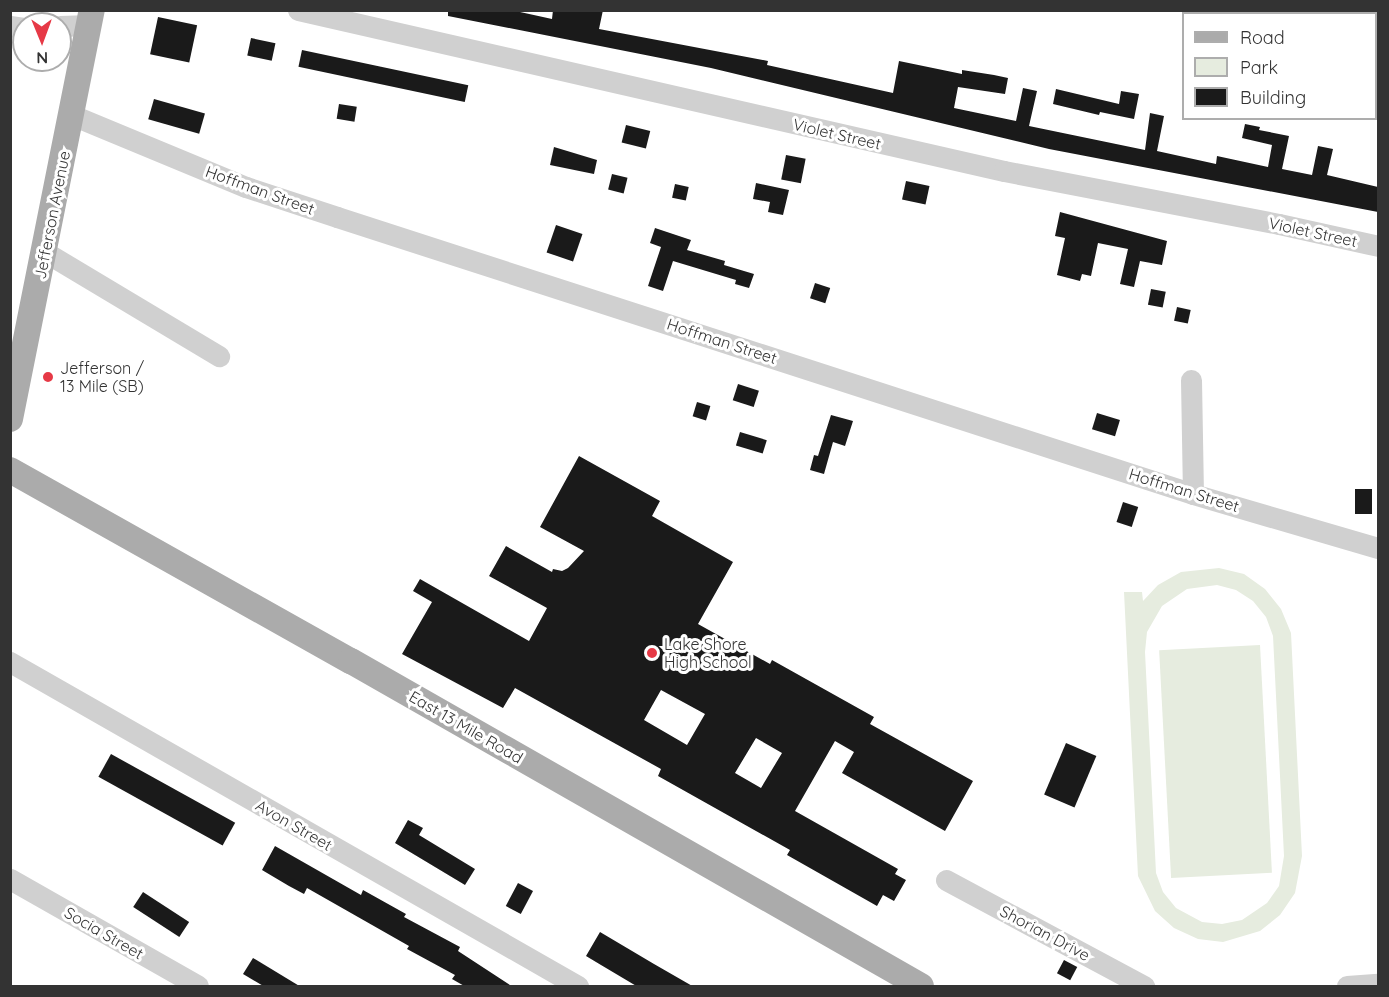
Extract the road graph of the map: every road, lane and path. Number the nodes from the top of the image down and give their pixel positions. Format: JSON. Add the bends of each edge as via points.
{"nodes":[{"id":1,"x":298,"y":10,"type":"edge"},
{"id":2,"x":91,"y":18,"type":"edge"},
{"id":3,"x":72,"y":23,"type":"edge"},
{"id":4,"x":72,"y":115,"type":"junction"},
{"id":5,"x":1378,"y":246,"type":"edge"},
{"id":6,"x":45,"y":252,"type":"junction"},
{"id":7,"x":219,"y":356,"type":"dead end"},
{"id":8,"x":1191,"y":380,"type":"dead end"},
{"id":9,"x":10,"y":419,"type":"edge"},
{"id":10,"x":10,"y":470,"type":"edge"},
{"id":11,"x":1193,"y":494,"type":"junction"},
{"id":12,"x":1378,"y":548,"type":"edge"},
{"id":13,"x":10,"y":662,"type":"edge"},
{"id":14,"x":10,"y":879,"type":"edge"},
{"id":15,"x":946,"y":880,"type":"dead end"},
{"id":16,"x":1378,"y":984,"type":"edge"},
{"id":17,"x":198,"y":987,"type":"edge"},
{"id":18,"x":578,"y":987,"type":"edge"},
{"id":19,"x":921,"y":987,"type":"edge"},
{"id":20,"x":1144,"y":987,"type":"edge"},
{"id":21,"x":1347,"y":987,"type":"edge"}],
"edges":[{"from":1,"to":5,"type":"street","name":"Violet Street","via":[[1004,171]]},
{"from":2,"to":3,"type":"street"},
{"from":2,"to":4,"type":"main road","name":"Jefferson Avenue"},
{"from":4,"to":6,"type":"main road","name":"Jefferson Avenue"},
{"from":4,"to":11,"type":"street","name":"Hoffman Street","via":[[246,187]]},
{"from":6,"to":7,"type":"street"},
{"from":6,"to":9,"type":"main road","name":"Jefferson Avenue"},
{"from":8,"to":11,"type":"street"},
{"from":10,"to":19,"type":"main road","name":"East 13 Mile Road"},
{"from":11,"to":12,"type":"street","name":"Hoffman Street"},
{"from":13,"to":18,"type":"street","name":"Avon Street"},
{"from":14,"to":17,"type":"street","name":"Socia Street"},
{"from":15,"to":20,"type":"street","name":"Shorian Drive"},
{"from":16,"to":21,"type":"street"}]}
